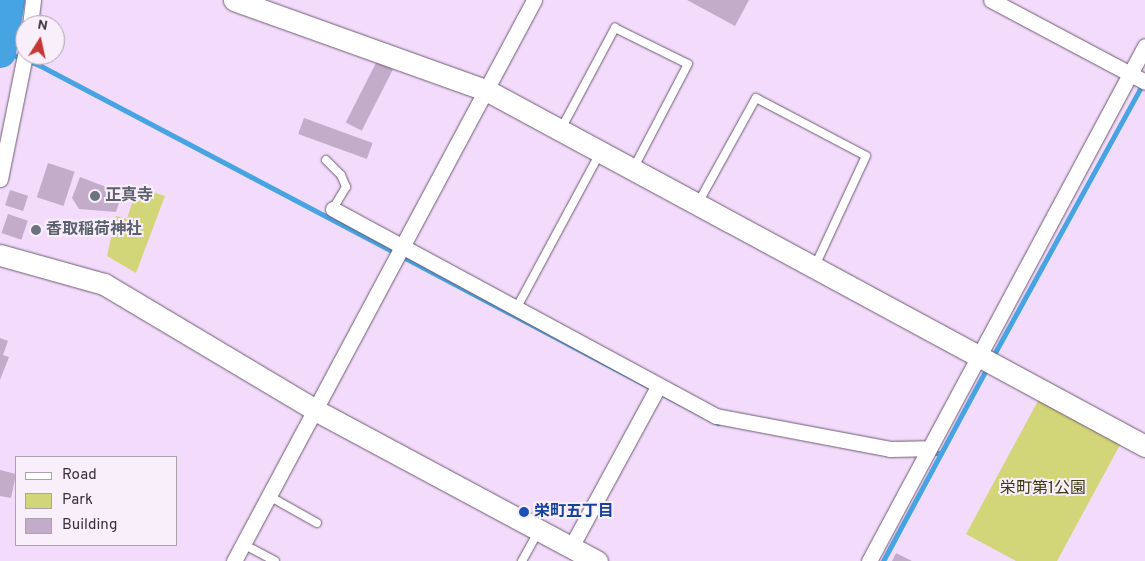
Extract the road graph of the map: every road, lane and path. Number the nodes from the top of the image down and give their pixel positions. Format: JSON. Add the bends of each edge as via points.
{"nodes":[{"id":1,"x":34,"y":0,"type":"edge"},
{"id":2,"x":234,"y":0,"type":"edge"},
{"id":3,"x":534,"y":0,"type":"edge"},
{"id":4,"x":991,"y":0,"type":"edge"},
{"id":5,"x":32,"y":15,"type":"edge"},
{"id":6,"x":1145,"y":46,"type":"edge"},
{"id":7,"x":23,"y":65,"type":"edge"},
{"id":8,"x":1130,"y":74,"type":"junction"},
{"id":9,"x":1145,"y":82,"type":"edge"},
{"id":10,"x":486,"y":90,"type":"junction"},
{"id":11,"x":560,"y":131,"type":"junction"},
{"id":12,"x":600,"y":153,"type":"junction"},
{"id":13,"x":326,"y":160,"type":"dead end"},
{"id":14,"x":632,"y":170,"type":"junction"},
{"id":15,"x":0,"y":179,"type":"edge"},
{"id":16,"x":697,"y":205,"type":"junction"},
{"id":17,"x":333,"y":209,"type":"joint"},
{"id":18,"x":402,"y":247,"type":"junction"},
{"id":19,"x":0,"y":255,"type":"edge"},
{"id":20,"x":814,"y":267,"type":"junction"},
{"id":21,"x":516,"y":309,"type":"junction"},
{"id":22,"x":978,"y":356,"type":"junction"},
{"id":23,"x":658,"y":386,"type":"junction"},
{"id":24,"x":315,"y":410,"type":"junction"},
{"id":25,"x":1145,"y":446,"type":"edge"},
{"id":26,"x":929,"y":448,"type":"junction"},
{"id":27,"x":268,"y":496,"type":"junction"},
{"id":28,"x":317,"y":522,"type":"dead end"},
{"id":29,"x":539,"y":530,"type":"junction"},
{"id":30,"x":243,"y":544,"type":"junction"},
{"id":31,"x":571,"y":547,"type":"junction"},
{"id":32,"x":234,"y":561,"type":"edge"},
{"id":33,"x":274,"y":561,"type":"edge"},
{"id":34,"x":522,"y":561,"type":"edge"},
{"id":35,"x":597,"y":561,"type":"edge"},
{"id":36,"x":869,"y":561,"type":"edge"}],
"edges":[{"from":1,"to":5,"type":"street"},
{"from":2,"to":10,"type":"street"},
{"from":3,"to":10,"type":"street"},
{"from":4,"to":8,"type":"street"},
{"from":6,"to":8,"type":"street"},
{"from":7,"to":15,"type":"street"},
{"from":8,"to":9,"type":"street"},
{"from":8,"to":22,"type":"street"},
{"from":10,"to":11,"type":"street"},
{"from":10,"to":18,"type":"street"},
{"from":11,"to":12,"type":"street"},
{"from":11,"to":14,"type":"lane","via":[[615,28],[688,64]]},
{"from":12,"to":14,"type":"street"},
{"from":12,"to":21,"type":"lane"},
{"from":13,"to":17,"type":"lane","via":[[341,175],[346,187]]},
{"from":14,"to":16,"type":"street"},
{"from":16,"to":20,"type":"street"},
{"from":16,"to":20,"type":"lane","via":[[756,98],[866,156]]},
{"from":17,"to":18,"type":"street"},
{"from":18,"to":21,"type":"street"},
{"from":18,"to":24,"type":"street"},
{"from":19,"to":24,"type":"street","via":[[104,284]]},
{"from":20,"to":22,"type":"street"},
{"from":21,"to":23,"type":"street"},
{"from":22,"to":25,"type":"street"},
{"from":22,"to":26,"type":"street"},
{"from":23,"to":26,"type":"street","via":[[716,416],[890,450]]},
{"from":23,"to":31,"type":"street"},
{"from":24,"to":27,"type":"street"},
{"from":24,"to":29,"type":"street"},
{"from":26,"to":36,"type":"street"},
{"from":27,"to":28,"type":"lane"},
{"from":27,"to":30,"type":"street"},
{"from":29,"to":31,"type":"street"},
{"from":29,"to":34,"type":"lane"},
{"from":30,"to":32,"type":"street"},
{"from":30,"to":33,"type":"lane"},
{"from":31,"to":35,"type":"street"}]}
